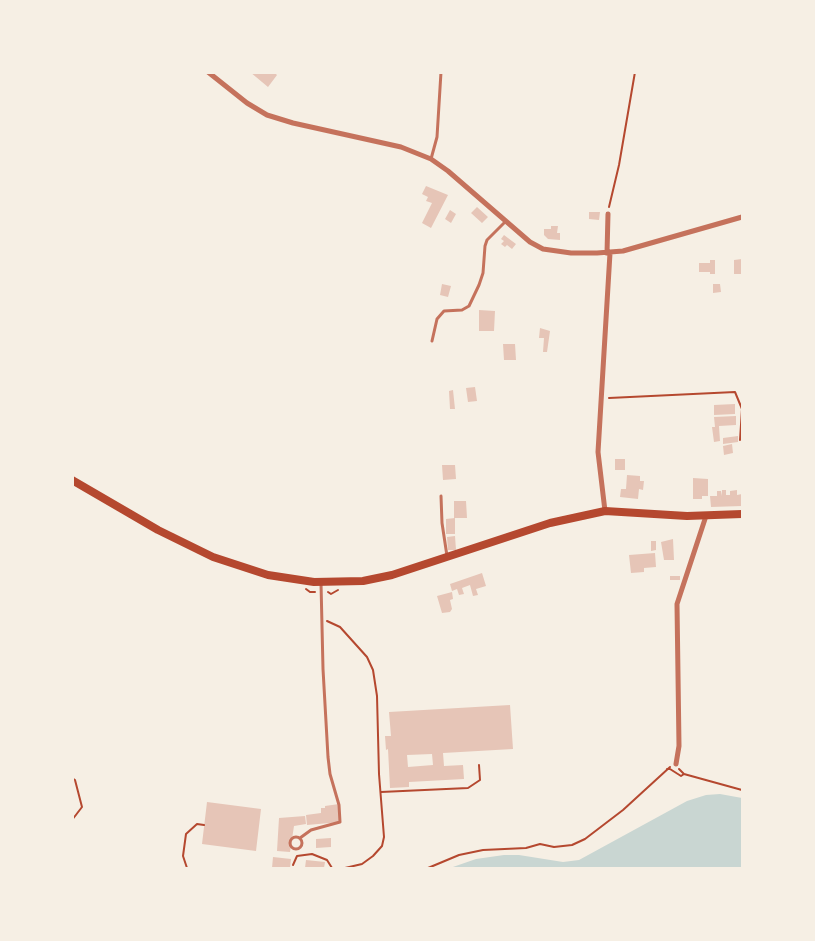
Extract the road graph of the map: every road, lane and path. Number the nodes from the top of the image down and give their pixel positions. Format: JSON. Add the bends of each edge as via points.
{"nodes":[{"id":1,"x":208,"y":72,"type":"edge"},
{"id":2,"x":441,"y":72,"type":"edge"},
{"id":3,"x":635,"y":72,"type":"edge"},
{"id":4,"x":431,"y":159,"type":"junction"},
{"id":5,"x":608,"y":214,"type":"joint"},
{"id":6,"x":742,"y":218,"type":"edge"},
{"id":7,"x":506,"y":221,"type":"junction"},
{"id":8,"x":608,"y":253,"type":"junction"},
{"id":9,"x":432,"y":341,"type":"dead end"},
{"id":10,"x":602,"y":398,"type":"junction"},
{"id":11,"x":740,"y":440,"type":"dead end"},
{"id":12,"x":72,"y":480,"type":"edge"},
{"id":13,"x":442,"y":496,"type":"dead end"},
{"id":14,"x":605,"y":511,"type":"junction"},
{"id":15,"x":742,"y":514,"type":"edge"},
{"id":16,"x":706,"y":516,"type":"junction"},
{"id":17,"x":447,"y":557,"type":"junction"},
{"id":18,"x":321,"y":582,"type":"junction"},
{"id":19,"x":304,"y":588,"type":"dead end"},
{"id":20,"x":342,"y":590,"type":"dead end"},
{"id":21,"x":321,"y":592,"type":"junction"},
{"id":22,"x":322,"y":620,"type":"junction"},
{"id":23,"x":676,"y":764,"type":"joint"},
{"id":24,"x":478,"y":765,"type":"dead end"},
{"id":25,"x":666,"y":769,"type":"junction"},
{"id":26,"x":72,"y":778,"type":"edge"},
{"id":27,"x":742,"y":790,"type":"edge"},
{"id":28,"x":380,"y":792,"type":"junction"},
{"id":29,"x":72,"y":820,"type":"edge"},
{"id":30,"x":204,"y":825,"type":"dead end"},
{"id":31,"x":300,"y":838,"type":"dead end"},
{"id":32,"x":293,"y":865,"type":"dead end"},
{"id":33,"x":187,"y":868,"type":"edge"},
{"id":34,"x":332,"y":868,"type":"edge"},
{"id":35,"x":345,"y":868,"type":"edge"},
{"id":36,"x":428,"y":868,"type":"edge"}],
"edges":[{"from":1,"to":4,"type":"street","via":[[267,115],[402,147]]},
{"from":2,"to":4,"type":"lane","via":[[437,137]]},
{"from":3,"to":5,"type":"path"},
{"from":4,"to":7,"type":"street"},
{"from":5,"to":8,"type":"street"},
{"from":6,"to":8,"type":"street"},
{"from":7,"to":8,"type":"street","via":[[543,249]]},
{"from":7,"to":9,"type":"lane","via":[[487,240],[483,273],[469,306],[462,310],[444,311],[437,319]]},
{"from":8,"to":10,"type":"street"},
{"from":10,"to":11,"type":"path","via":[[734,392],[742,409]]},
{"from":10,"to":14,"type":"street","via":[[598,452]]},
{"from":12,"to":18,"type":"main road","via":[[165,534],[213,557],[268,575]]},
{"from":13,"to":17,"type":"lane"},
{"from":14,"to":16,"type":"main road"},
{"from":14,"to":17,"type":"main road","via":[[550,523]]},
{"from":15,"to":16,"type":"main road"},
{"from":16,"to":23,"type":"street","via":[[676,604],[679,748]]},
{"from":17,"to":18,"type":"main road","via":[[378,578]]},
{"from":18,"to":21,"type":"lane"},
{"from":19,"to":21,"type":"path","via":[[310,592]]},
{"from":20,"to":21,"type":"path","via":[[331,594]]},
{"from":21,"to":22,"type":"lane"},
{"from":22,"to":28,"type":"path","via":[[340,628],[373,668]]},
{"from":22,"to":31,"type":"lane","via":[[330,770],[340,822],[311,830]]},
{"from":23,"to":25,"type":"path"},
{"from":24,"to":28,"type":"path","via":[[480,780],[468,788]]},
{"from":25,"to":27,"type":"path","via":[[681,776],[684,774]]},
{"from":25,"to":36,"type":"path","via":[[624,810],[572,845],[554,847],[540,844],[526,848],[483,850],[459,855]]},
{"from":26,"to":29,"type":"path","via":[[82,807]]},
{"from":28,"to":35,"type":"path","via":[[385,833],[383,844],[365,862]]},
{"from":30,"to":33,"type":"path","via":[[197,824],[186,834],[183,856]]},
{"from":32,"to":34,"type":"path","via":[[297,856],[312,854],[327,860]]}]}
